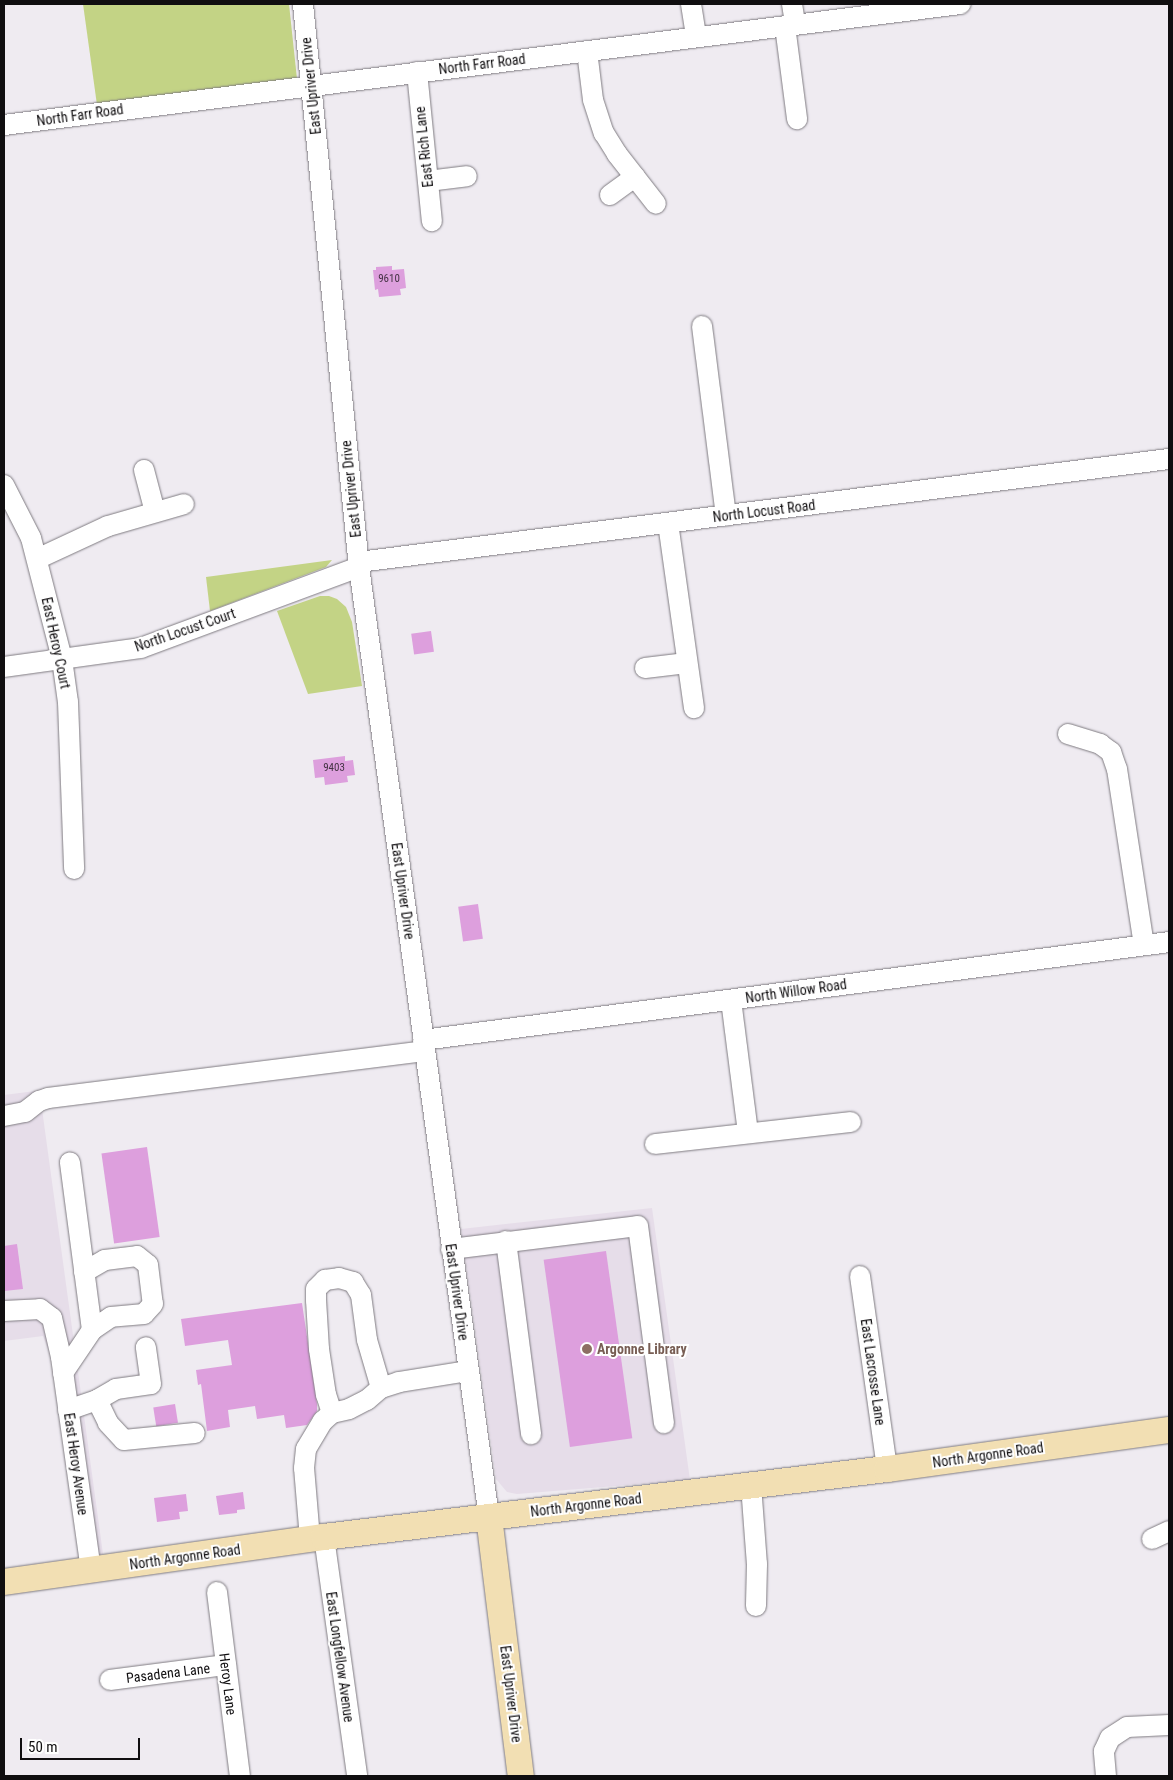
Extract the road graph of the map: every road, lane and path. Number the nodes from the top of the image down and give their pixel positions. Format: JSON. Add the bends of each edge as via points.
{"nodes":[{"id":1,"x":302,"y":4,"type":"edge"},
{"id":2,"x":691,"y":4,"type":"edge"},
{"id":3,"x":792,"y":4,"type":"edge"},
{"id":4,"x":960,"y":4,"type":"edge"},
{"id":5,"x":790,"y":25,"type":"junction"},
{"id":6,"x":696,"y":37,"type":"junction"},
{"id":7,"x":587,"y":52,"type":"junction"},
{"id":8,"x":417,"y":72,"type":"junction"},
{"id":9,"x":310,"y":84,"type":"junction"},
{"id":10,"x":797,"y":119,"type":"dead end"},
{"id":11,"x":4,"y":125,"type":"edge"},
{"id":12,"x":467,"y":176,"type":"dead end"},
{"id":13,"x":635,"y":177,"type":"junction"},
{"id":14,"x":428,"y":180,"type":"junction"},
{"id":15,"x":610,"y":195,"type":"dead end"},
{"id":16,"x":656,"y":204,"type":"dead end"},
{"id":17,"x":432,"y":221,"type":"dead end"},
{"id":18,"x":702,"y":326,"type":"dead end"},
{"id":19,"x":1169,"y":459,"type":"edge"},
{"id":20,"x":144,"y":470,"type":"dead end"},
{"id":21,"x":4,"y":485,"type":"edge"},
{"id":22,"x":184,"y":504,"type":"dead end"},
{"id":23,"x":155,"y":512,"type":"junction"},
{"id":24,"x":726,"y":515,"type":"junction"},
{"id":25,"x":668,"y":523,"type":"junction"},
{"id":26,"x":37,"y":559,"type":"junction"},
{"id":27,"x":359,"y":564,"type":"junction"},
{"id":28,"x":62,"y":659,"type":"junction"},
{"id":29,"x":688,"y":663,"type":"junction"},
{"id":30,"x":4,"y":667,"type":"edge"},
{"id":31,"x":645,"y":668,"type":"dead end"},
{"id":32,"x":694,"y":708,"type":"dead end"},
{"id":33,"x":1068,"y":734,"type":"dead end"},
{"id":34,"x":74,"y":869,"type":"dead end"},
{"id":35,"x":1169,"y":942,"type":"edge"},
{"id":36,"x":1144,"y":945,"type":"junction"},
{"id":37,"x":731,"y":1000,"type":"junction"},
{"id":38,"x":424,"y":1046,"type":"junction"},
{"id":39,"x":4,"y":1116,"type":"edge"},
{"id":40,"x":851,"y":1122,"type":"dead end"},
{"id":41,"x":748,"y":1133,"type":"junction"},
{"id":42,"x":655,"y":1144,"type":"dead end"},
{"id":43,"x":70,"y":1162,"type":"dead end"},
{"id":44,"x":506,"y":1241,"type":"junction"},
{"id":45,"x":451,"y":1249,"type":"junction"},
{"id":46,"x":84,"y":1272,"type":"junction"},
{"id":47,"x":860,"y":1276,"type":"dead end"},
{"id":48,"x":4,"y":1311,"type":"edge"},
{"id":49,"x":92,"y":1330,"type":"junction"},
{"id":50,"x":146,"y":1347,"type":"dead end"},
{"id":51,"x":62,"y":1365,"type":"junction"},
{"id":52,"x":468,"y":1371,"type":"junction"},
{"id":53,"x":381,"y":1388,"type":"junction"},
{"id":54,"x":97,"y":1400,"type":"junction"},
{"id":55,"x":68,"y":1410,"type":"junction"},
{"id":56,"x":332,"y":1413,"type":"junction"},
{"id":57,"x":664,"y":1424,"type":"dead end"},
{"id":58,"x":195,"y":1433,"type":"dead end"},
{"id":59,"x":531,"y":1434,"type":"dead end"},
{"id":60,"x":1169,"y":1435,"type":"edge"},
{"id":61,"x":886,"y":1468,"type":"junction"},
{"id":62,"x":751,"y":1485,"type":"junction"},
{"id":63,"x":489,"y":1517,"type":"junction"},
{"id":64,"x":317,"y":1538,"type":"junction"},
{"id":65,"x":91,"y":1571,"type":"junction"},
{"id":66,"x":4,"y":1582,"type":"edge"},
{"id":67,"x":217,"y":1592,"type":"dead end"},
{"id":68,"x":756,"y":1606,"type":"dead end"},
{"id":69,"x":226,"y":1665,"type":"junction"},
{"id":70,"x":110,"y":1680,"type":"dead end"},
{"id":71,"x":1169,"y":1725,"type":"edge"},
{"id":72,"x":240,"y":1776,"type":"edge"},
{"id":73,"x":357,"y":1776,"type":"edge"},
{"id":74,"x":521,"y":1776,"type":"edge"},
{"id":75,"x":1106,"y":1776,"type":"edge"}],
"edges":[{"from":1,"to":9,"type":"street","name":"East Upriver Drive"},
{"from":2,"to":6,"type":"street"},
{"from":3,"to":5,"type":"street"},
{"from":4,"to":5,"type":"street","name":"North Farr Road"},
{"from":5,"to":6,"type":"street","name":"North Farr Road"},
{"from":5,"to":10,"type":"street"},
{"from":6,"to":7,"type":"street","name":"North Farr Road"},
{"from":7,"to":8,"type":"street","name":"North Farr Road"},
{"from":7,"to":13,"type":"street","via":[[593,100],[604,133]]},
{"from":8,"to":9,"type":"street","name":"North Farr Road"},
{"from":8,"to":14,"type":"street","name":"East Rich Lane"},
{"from":9,"to":11,"type":"street","name":"North Farr Road"},
{"from":9,"to":27,"type":"street","name":"East Upriver Drive"},
{"from":12,"to":14,"type":"street"},
{"from":13,"to":15,"type":"street"},
{"from":13,"to":16,"type":"street"},
{"from":14,"to":17,"type":"street","name":"East Rich Lane"},
{"from":18,"to":24,"type":"street"},
{"from":19,"to":24,"type":"street","name":"North Locust Road"},
{"from":20,"to":23,"type":"street"},
{"from":21,"to":26,"type":"street","name":"East Heroy Court","via":[[31,538]]},
{"from":22,"to":23,"type":"street"},
{"from":23,"to":26,"type":"street","via":[[108,526]]},
{"from":24,"to":25,"type":"street","name":"North Locust Road"},
{"from":25,"to":27,"type":"street","name":"North Locust Road"},
{"from":25,"to":29,"type":"street"},
{"from":26,"to":28,"type":"street","name":"East Heroy Court"},
{"from":27,"to":28,"type":"street","name":"North Locust Court","via":[[141,648]]},
{"from":27,"to":38,"type":"street","name":"East Upriver Drive"},
{"from":28,"to":30,"type":"street","name":"North Locust Court"},
{"from":28,"to":34,"type":"street","name":"East Heroy Court","via":[[68,702]]},
{"from":29,"to":31,"type":"street"},
{"from":29,"to":32,"type":"street"},
{"from":33,"to":36,"type":"street","via":[[1100,744],[1111,752],[1117,769]]},
{"from":35,"to":36,"type":"street","name":"North Willow Road"},
{"from":36,"to":37,"type":"street","name":"North Willow Road"},
{"from":37,"to":38,"type":"street","name":"North Willow Road"},
{"from":37,"to":41,"type":"street"},
{"from":38,"to":39,"type":"street","name":"North Willow Road","via":[[48,1098],[25,1112]]},
{"from":38,"to":45,"type":"street","name":"East Upriver Drive"},
{"from":40,"to":41,"type":"street"},
{"from":41,"to":42,"type":"street"},
{"from":43,"to":46,"type":"street"},
{"from":44,"to":45,"type":"street"},
{"from":44,"to":57,"type":"street","via":[[638,1226]]},
{"from":44,"to":59,"type":"street"},
{"from":45,"to":52,"type":"street","name":"East Upriver Drive"},
{"from":46,"to":49,"type":"street"},
{"from":46,"to":49,"type":"street","via":[[104,1260],[137,1256],[148,1265],[153,1304],[144,1314],[111,1317]]},
{"from":47,"to":61,"type":"street","name":"East Lacrosse Lane"},
{"from":48,"to":51,"type":"street","name":"East Heroy Avenue","via":[[40,1309],[52,1318]]},
{"from":49,"to":51,"type":"street"},
{"from":50,"to":54,"type":"street","via":[[151,1384],[116,1389]]},
{"from":51,"to":55,"type":"street","name":"East Heroy Avenue"},
{"from":52,"to":53,"type":"street"},
{"from":52,"to":63,"type":"street","name":"East Upriver Drive"},
{"from":53,"to":56,"type":"street","via":[[367,1400]]},
{"from":53,"to":56,"type":"street","via":[[367,1340],[361,1295],[353,1282],[339,1278],[325,1280],[316,1290],[316,1300],[319,1349]]},
{"from":54,"to":55,"type":"street"},
{"from":54,"to":58,"type":"street","via":[[108,1423],[124,1440]]},
{"from":55,"to":65,"type":"street","name":"East Heroy Avenue"},
{"from":56,"to":64,"type":"street","name":"East Longfellow Avenue","via":[[306,1450],[304,1468]]},
{"from":60,"to":61,"type":"main road","name":"North Argonne Road"},
{"from":61,"to":62,"type":"main road","name":"North Argonne Road"},
{"from":62,"to":63,"type":"main road","name":"North Argonne Road"},
{"from":62,"to":68,"type":"street","via":[[757,1564]]},
{"from":63,"to":64,"type":"main road","name":"North Argonne Road"},
{"from":63,"to":74,"type":"main road","name":"East Upriver Drive"},
{"from":64,"to":65,"type":"main road","name":"North Argonne Road"},
{"from":64,"to":73,"type":"street","name":"East Longfellow Avenue"},
{"from":65,"to":66,"type":"main road","name":"North Argonne Road"},
{"from":67,"to":69,"type":"street","name":"Heroy Lane"},
{"from":69,"to":70,"type":"street","name":"Pasadena Lane"},
{"from":69,"to":72,"type":"street","name":"Heroy Lane"},
{"from":71,"to":75,"type":"street","via":[[1127,1727],[1110,1738],[1104,1751]]}]}
